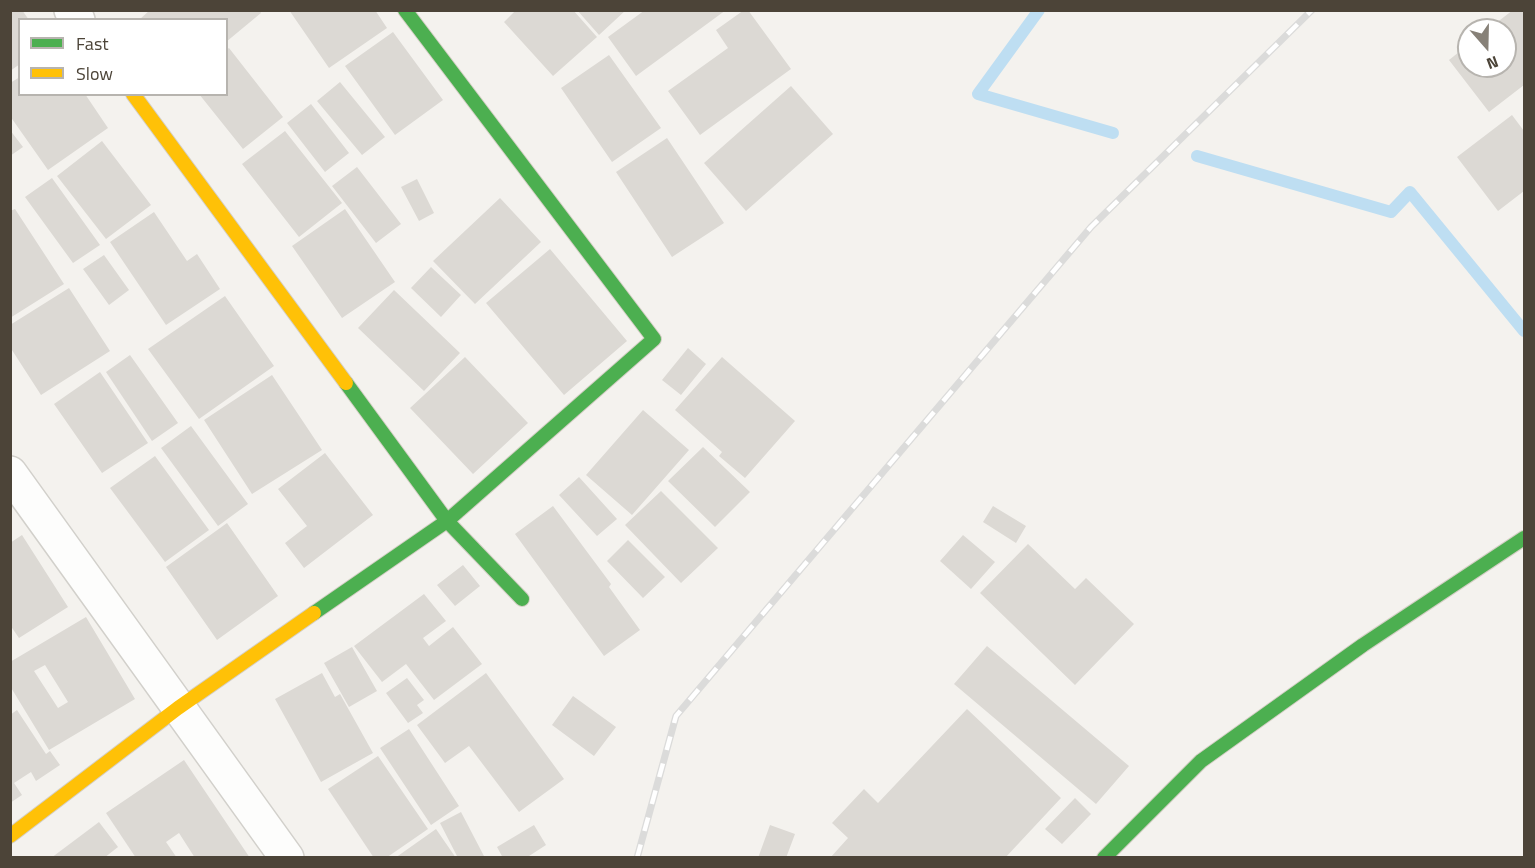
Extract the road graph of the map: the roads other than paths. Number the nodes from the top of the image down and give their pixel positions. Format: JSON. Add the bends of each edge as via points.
{"nodes":[{"id":1,"x":405,"y":10,"type":"edge"},
{"id":2,"x":134,"y":96,"type":"edge"},
{"id":3,"x":10,"y":473,"type":"edge"},
{"id":4,"x":447,"y":521,"type":"junction"},
{"id":5,"x":1524,"y":538,"type":"edge"},
{"id":6,"x":522,"y":599,"type":"dead end"},
{"id":7,"x":178,"y":708,"type":"junction"},
{"id":8,"x":10,"y":836,"type":"edge"},
{"id":9,"x":287,"y":858,"type":"edge"},
{"id":10,"x":1104,"y":858,"type":"edge"}],
"edges":[{"from":1,"to":4,"type":"street","via":[[654,339]]},
{"from":2,"to":4,"type":"street"},
{"from":3,"to":7,"type":"street"},
{"from":4,"to":6,"type":"street"},
{"from":4,"to":7,"type":"street"},
{"from":5,"to":10,"type":"street","via":[[1363,645],[1201,761]]},
{"from":7,"to":8,"type":"street"},
{"from":7,"to":9,"type":"street"}]}
